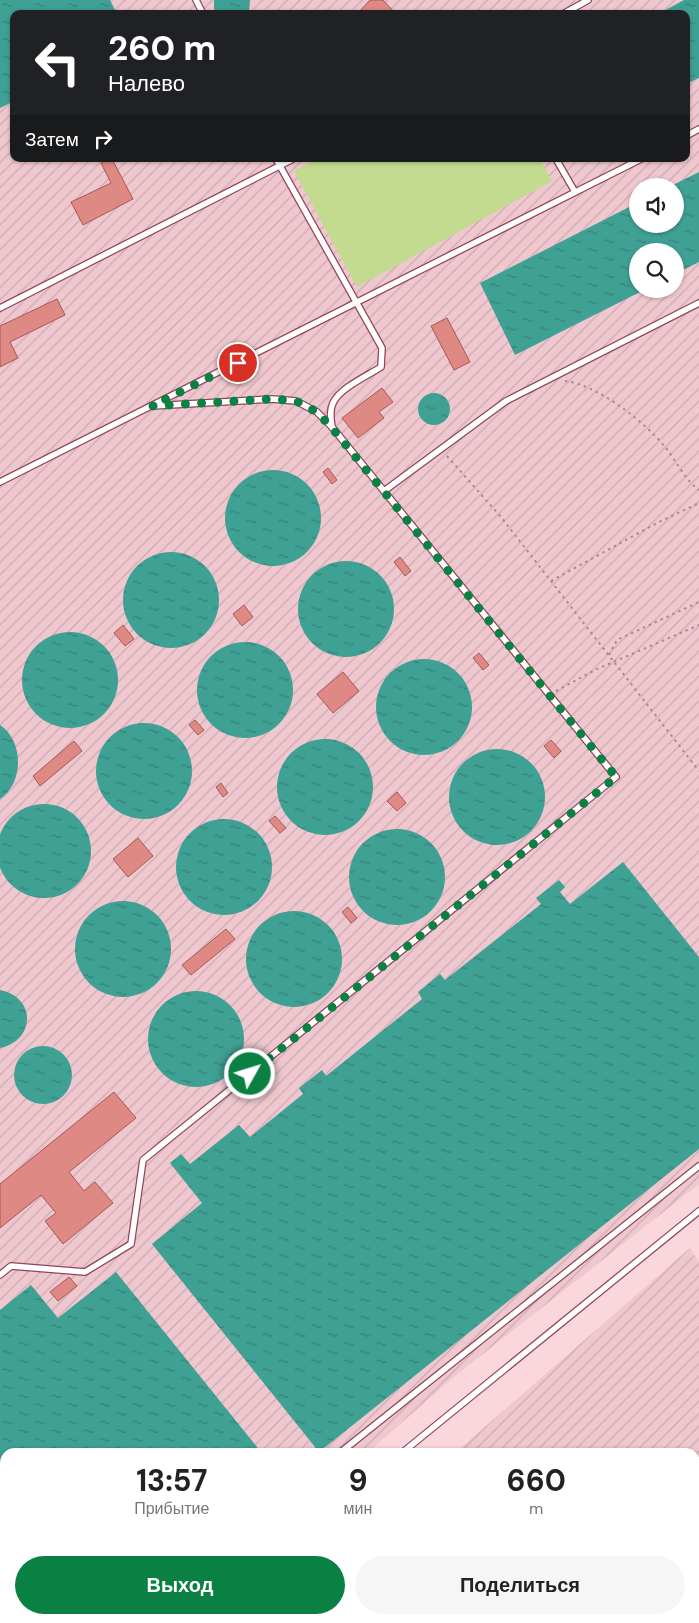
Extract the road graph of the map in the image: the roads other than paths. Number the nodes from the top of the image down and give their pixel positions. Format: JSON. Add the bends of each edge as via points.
{"nodes":[{"id":1,"x":588,"y":0,"type":"edge"},
{"id":2,"x":570,"y":10,"type":"edge"},
{"id":3,"x":278,"y":162,"type":"edge"},
{"id":4,"x":287,"y":162,"type":"edge"},
{"id":5,"x":558,"y":162,"type":"edge"},
{"id":6,"x":635,"y":162,"type":"edge"},
{"id":7,"x":280,"y":166,"type":"junction"},
{"id":8,"x":575,"y":192,"type":"junction"},
{"id":9,"x":357,"y":303,"type":"junction"},
{"id":10,"x":699,"y":303,"type":"edge"},
{"id":11,"x":0,"y":308,"type":"edge"},
{"id":12,"x":152,"y":406,"type":"junction"},
{"id":13,"x":332,"y":428,"type":"junction"},
{"id":14,"x":0,"y":482,"type":"edge"},
{"id":15,"x":384,"y":491,"type":"junction"},
{"id":16,"x":699,"y":1166,"type":"edge"},
{"id":17,"x":699,"y":1211,"type":"edge"},
{"id":18,"x":0,"y":1274,"type":"edge"},
{"id":19,"x":345,"y":1448,"type":"edge"},
{"id":20,"x":408,"y":1448,"type":"edge"}],
"edges":[{"from":1,"to":2,"type":"lane"},
{"from":3,"to":7,"type":"lane"},
{"from":4,"to":7,"type":"lane"},
{"from":5,"to":8,"type":"lane"},
{"from":6,"to":8,"type":"lane"},
{"from":7,"to":9,"type":"lane"},
{"from":7,"to":11,"type":"lane"},
{"from":8,"to":9,"type":"lane"},
{"from":9,"to":12,"type":"lane"},
{"from":9,"to":13,"type":"lane","via":[[382,348],[381,367],[346,389],[333,403]]},
{"from":10,"to":15,"type":"lane","via":[[506,401]]},
{"from":12,"to":13,"type":"lane","via":[[272,399],[296,401],[317,412]]},
{"from":12,"to":14,"type":"lane"},
{"from":13,"to":15,"type":"lane"},
{"from":15,"to":18,"type":"lane","via":[[616,777],[142,1160],[131,1244],[85,1272],[11,1266]]},
{"from":16,"to":19,"type":"lane"},
{"from":17,"to":20,"type":"lane"}]}
